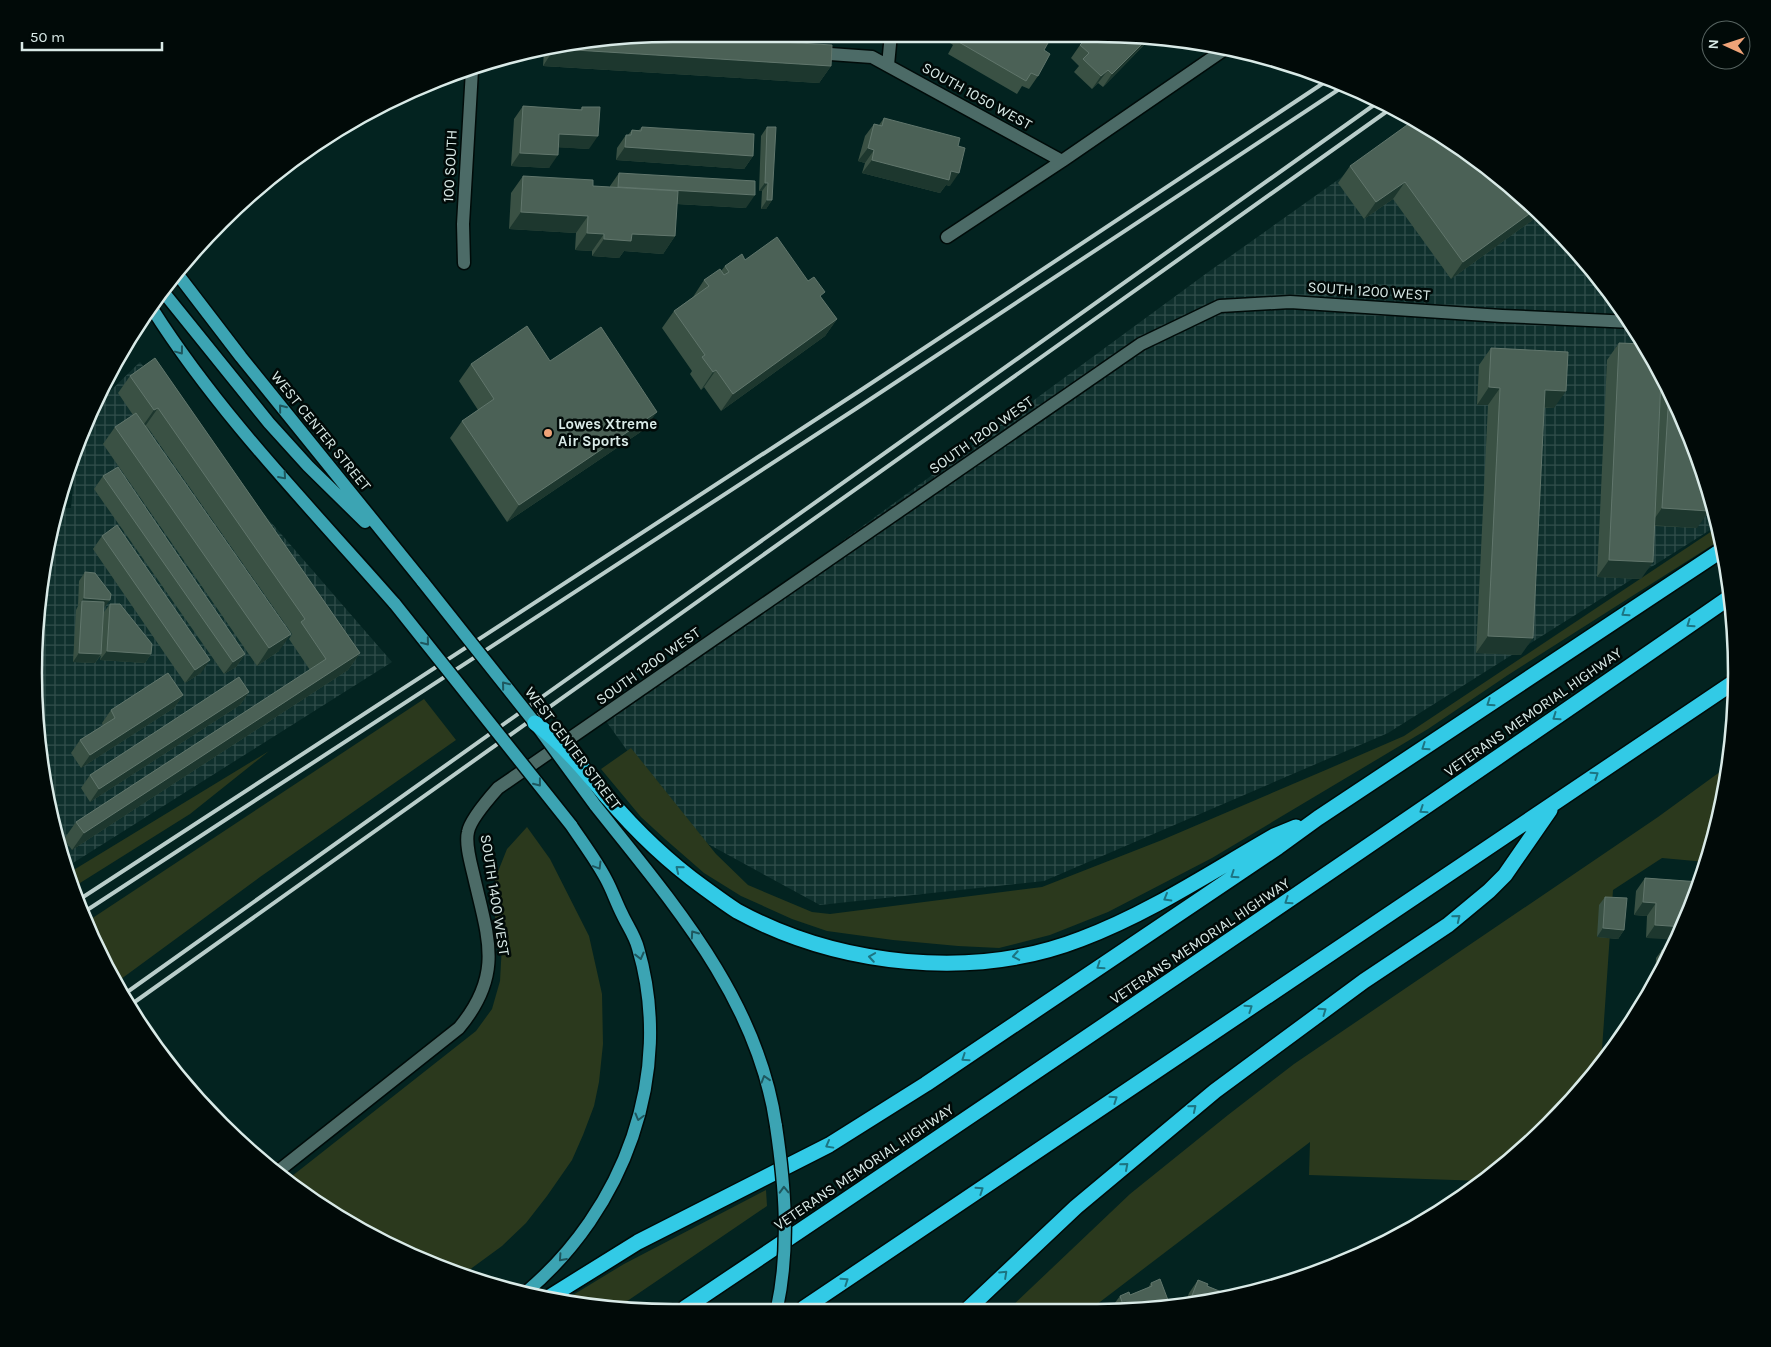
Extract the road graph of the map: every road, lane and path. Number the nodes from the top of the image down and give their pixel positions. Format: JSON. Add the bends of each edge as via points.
{"nodes":[{"id":1,"x":890,"y":42,"type":"edge"},
{"id":2,"x":804,"y":52,"type":"edge"},
{"id":3,"x":1217,"y":54,"type":"edge"},
{"id":4,"x":888,"y":65,"type":"junction"},
{"id":5,"x":472,"y":76,"type":"edge"},
{"id":6,"x":1062,"y":161,"type":"junction"},
{"id":7,"x":948,"y":237,"type":"dead end"},
{"id":8,"x":464,"y":263,"type":"dead end"},
{"id":9,"x":181,"y":279,"type":"edge"},
{"id":10,"x":167,"y":297,"type":"edge"},
{"id":11,"x":155,"y":314,"type":"edge"},
{"id":12,"x":1621,"y":321,"type":"edge"},
{"id":13,"x":1717,"y":554,"type":"edge"},
{"id":14,"x":403,"y":558,"type":"junction"},
{"id":15,"x":1724,"y":601,"type":"edge"},
{"id":16,"x":1728,"y":686,"type":"edge"},
{"id":17,"x":535,"y":723,"type":"joint"},
{"id":18,"x":534,"y":763,"type":"joint"},
{"id":19,"x":601,"y":801,"type":"junction"},
{"id":20,"x":1555,"y":803,"type":"junction"},
{"id":21,"x":1318,"y":818,"type":"junction"},
{"id":22,"x":282,"y":1169,"type":"edge"},
{"id":23,"x":531,"y":1288,"type":"edge"},
{"id":24,"x":556,"y":1293,"type":"edge"},
{"id":25,"x":691,"y":1304,"type":"edge"},
{"id":26,"x":777,"y":1304,"type":"edge"},
{"id":27,"x":810,"y":1304,"type":"edge"},
{"id":28,"x":972,"y":1304,"type":"edge"}],
"edges":[{"from":1,"to":4,"type":"street"},
{"from":2,"to":4,"type":"street","name":"SOUTH 1050 WEST","via":[[872,57]]},
{"from":3,"to":6,"type":"street"},
{"from":4,"to":6,"type":"street","name":"SOUTH 1050 WEST"},
{"from":5,"to":8,"type":"street","name":"100 SOUTH","via":[[463,224]]},
{"from":6,"to":7,"type":"street"},
{"from":14,"to":9,"type":"main road","name":"WEST CENTER STREET","one_way":true},
{"from":10,"to":14,"type":"main road","via":[[288,444]]},
{"from":11,"to":23,"type":"main road","one_way":true,"bridge":true,"via":[[176,346],[242,430],[396,604],[570,825],[607,880],[638,946],[650,1013],[649,1064],[640,1115],[630,1146],[607,1195],[564,1256]]},
{"from":12,"to":18,"type":"street","name":"SOUTH 1200 WEST","via":[[1290,302],[1220,306],[1141,344]]},
{"from":13,"to":21,"type":"highway","one_way":true},
{"from":17,"to":14,"type":"main road","name":"WEST CENTER STREET","one_way":true,"bridge":true},
{"from":15,"to":25,"type":"highway","name":"VETERANS MEMORIAL HIGHWAY","one_way":true,"via":[[1429,806]]},
{"from":20,"to":16,"type":"highway","one_way":true},
{"from":17,"to":19,"type":"highway","bridge":true,"via":[[574,757]]},
{"from":18,"to":22,"type":"street","name":"SOUTH 1400 WEST","via":[[498,788],[482,806],[468,831],[469,856],[486,928],[490,961],[484,987],[473,1011],[459,1028]]},
{"from":21,"to":19,"type":"highway","one_way":true,"via":[[1274,836],[1152,907],[1080,940],[1042,952],[1003,959],[921,962],[850,954],[815,944],[736,910],[679,870],[625,818]]},
{"from":26,"to":19,"type":"main road","name":"WEST CENTER STREET","one_way":true,"bridge":true,"via":[[782,1277],[784,1179],[766,1080],[752,1038],[717,966]]},
{"from":27,"to":20,"type":"highway","one_way":true},
{"from":28,"to":20,"type":"highway","one_way":true,"via":[[1076,1207],[1215,1090],[1364,981],[1448,925],[1489,891],[1505,875]]},
{"from":21,"to":24,"type":"highway","one_way":true,"via":[[926,1084],[830,1145],[638,1242]]}]}
